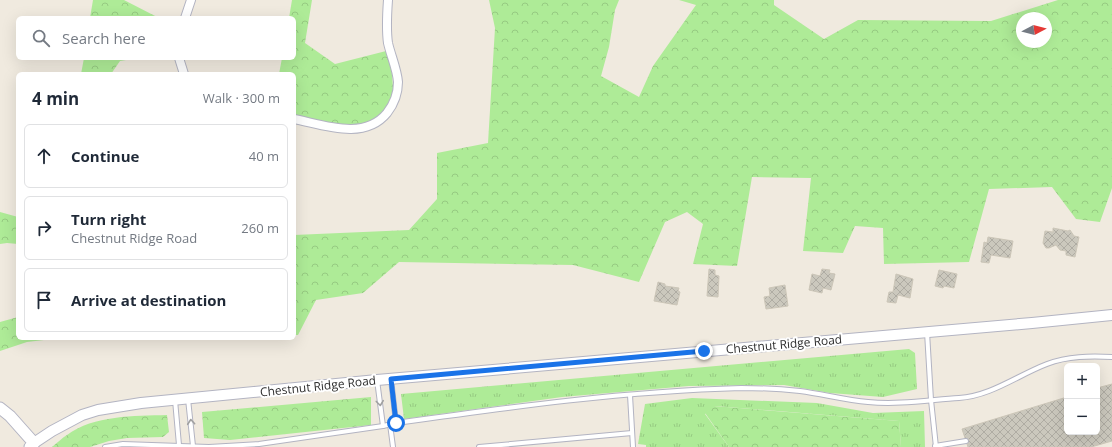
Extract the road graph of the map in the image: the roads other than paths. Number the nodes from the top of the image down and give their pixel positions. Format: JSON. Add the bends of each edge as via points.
{"nodes":[{"id":1,"x":191,"y":0,"type":"edge"},
{"id":2,"x":388,"y":0,"type":"edge"},
{"id":3,"x":186,"y":16,"type":"edge"},
{"id":4,"x":180,"y":60,"type":"edge"},
{"id":5,"x":183,"y":72,"type":"edge"},
{"id":6,"x":296,"y":119,"type":"edge"},
{"id":7,"x":1112,"y":315,"type":"edge"},
{"id":8,"x":927,"y":332,"type":"junction"},
{"id":9,"x":1112,"y":357,"type":"edge"},
{"id":10,"x":391,"y":379,"type":"junction"},
{"id":11,"x":377,"y":380,"type":"junction"},
{"id":12,"x":630,"y":395,"type":"junction"},
{"id":13,"x":188,"y":399,"type":"junction"},
{"id":14,"x":175,"y":400,"type":"junction"},
{"id":15,"x":931,"y":400,"type":"junction"},
{"id":16,"x":0,"y":408,"type":"edge"},
{"id":17,"x":396,"y":423,"type":"junction"},
{"id":18,"x":390,"y":424,"type":"junction"},
{"id":19,"x":383,"y":426,"type":"junction"},
{"id":20,"x":632,"y":433,"type":"junction"},
{"id":21,"x":966,"y":441,"type":"dead end"},
{"id":22,"x":32,"y":445,"type":"edge"},
{"id":23,"x":179,"y":445,"type":"junction"},
{"id":24,"x":193,"y":446,"type":"junction"},
{"id":25,"x":236,"y":446,"type":"edge"},
{"id":26,"x":259,"y":446,"type":"edge"},
{"id":27,"x":105,"y":447,"type":"edge"},
{"id":28,"x":393,"y":447,"type":"edge"},
{"id":29,"x":479,"y":447,"type":"edge"},
{"id":30,"x":633,"y":447,"type":"edge"},
{"id":31,"x":936,"y":447,"type":"edge"}],
"edges":[{"from":1,"to":3,"type":"street"},
{"from":2,"to":6,"type":"street","via":[[388,42],[398,82],[390,110],[376,123],[357,129]]},
{"from":4,"to":5,"type":"street"},
{"from":7,"to":8,"type":"street","name":"Chestnut Ridge Road"},
{"from":8,"to":10,"type":"street","name":"Chestnut Ridge Road"},
{"from":8,"to":15,"type":"lane"},
{"from":9,"to":15,"type":"lane","via":[[1086,356],[1061,360],[978,396]]},
{"from":10,"to":11,"type":"street","name":"Chestnut Ridge Road"},
{"from":10,"to":17,"type":"lane"},
{"from":11,"to":13,"type":"street","name":"Chestnut Ridge Road"},
{"from":11,"to":19,"type":"lane","one_way":true},
{"from":12,"to":15,"type":"lane","via":[[743,388],[798,391],[871,402]]},
{"from":12,"to":17,"type":"lane","via":[[536,404]]},
{"from":12,"to":20,"type":"lane"},
{"from":13,"to":14,"type":"street","name":"Chestnut Ridge Road"},
{"from":24,"to":13,"type":"lane","one_way":true},
{"from":14,"to":22,"type":"street","name":"Chestnut Ridge Road","via":[[98,410],[67,422]]},
{"from":14,"to":23,"type":"lane"},
{"from":15,"to":31,"type":"lane"},
{"from":16,"to":22,"type":"main road","via":[[10,416]]},
{"from":17,"to":18,"type":"lane"},
{"from":18,"to":19,"type":"lane"},
{"from":18,"to":28,"type":"lane"},
{"from":19,"to":26,"type":"lane"},
{"from":20,"to":29,"type":"lane"},
{"from":20,"to":30,"type":"lane"},
{"from":21,"to":31,"type":"lane"},
{"from":23,"to":24,"type":"lane"},
{"from":23,"to":27,"type":"lane","via":[[123,444]]},
{"from":24,"to":25,"type":"lane"},
{"from":25,"to":26,"type":"lane"}]}
